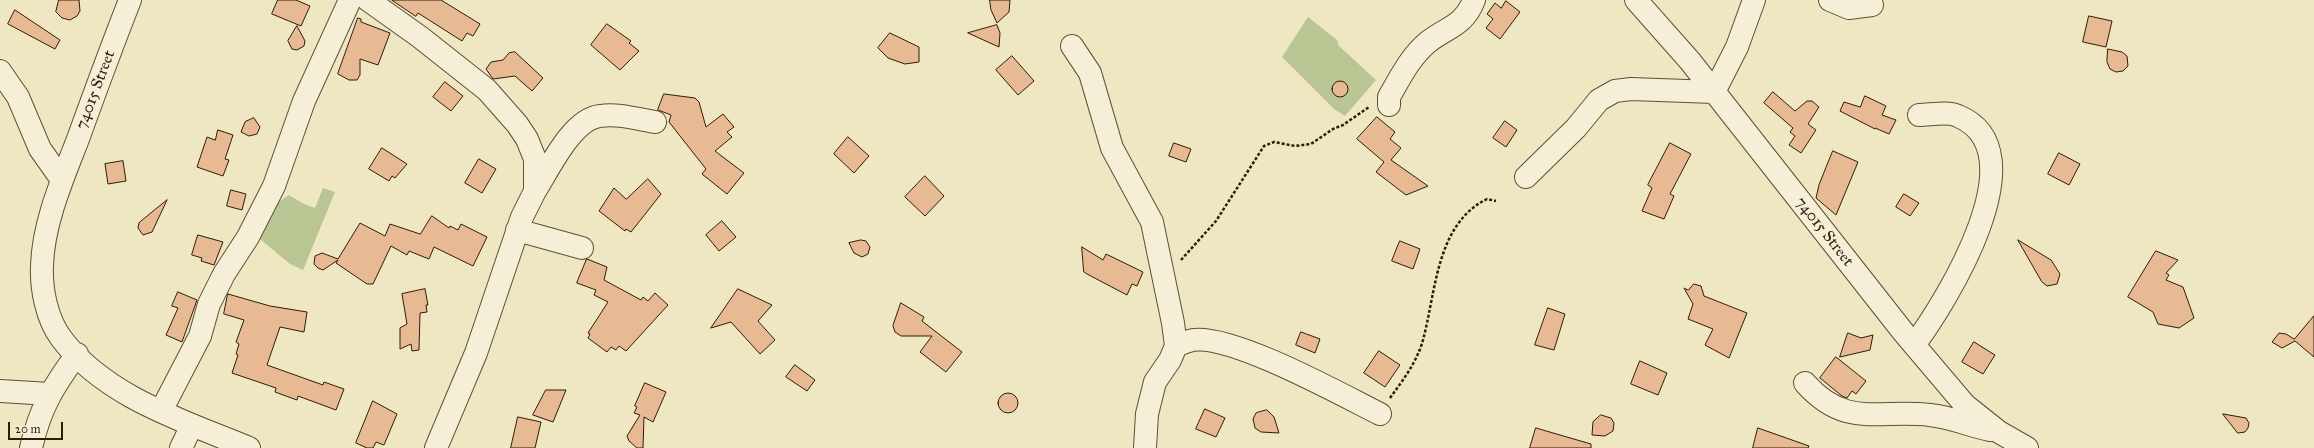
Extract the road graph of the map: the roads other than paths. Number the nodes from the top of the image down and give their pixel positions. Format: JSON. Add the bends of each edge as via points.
{"nodes":[{"id":1,"x":130,"y":0,"type":"edge"},
{"id":2,"x":350,"y":0,"type":"edge"},
{"id":3,"x":368,"y":0,"type":"edge"},
{"id":4,"x":1474,"y":0,"type":"edge"},
{"id":5,"x":1636,"y":0,"type":"edge"},
{"id":6,"x":1754,"y":0,"type":"edge"},
{"id":7,"x":1830,"y":0,"type":"edge"},
{"id":8,"x":1872,"y":4,"type":"dead end"},
{"id":9,"x":1072,"y":46,"type":"dead end"},
{"id":10,"x":0,"y":71,"type":"edge"},
{"id":11,"x":1714,"y":92,"type":"junction"},
{"id":12,"x":1389,"y":101,"type":"road end"},
{"id":13,"x":1919,"y":115,"type":"dead end"},
{"id":14,"x":655,"y":122,"type":"dead end"},
{"id":15,"x":1526,"y":177,"type":"dead end"},
{"id":16,"x":62,"y":180,"type":"junction"},
{"id":17,"x":535,"y":191,"type":"junction"},
{"id":18,"x":517,"y":230,"type":"junction"},
{"id":19,"x":582,"y":248,"type":"dead end"},
{"id":20,"x":1914,"y":345,"type":"junction"},
{"id":21,"x":1176,"y":346,"type":"junction"},
{"id":22,"x":77,"y":354,"type":"junction"},
{"id":23,"x":1805,"y":383,"type":"dead end"},
{"id":24,"x":0,"y":391,"type":"edge"},
{"id":25,"x":50,"y":394,"type":"junction"},
{"id":26,"x":161,"y":411,"type":"junction"},
{"id":27,"x":1380,"y":414,"type":"road end"},
{"id":28,"x":192,"y":425,"type":"junction"},
{"id":29,"x":1999,"y":432,"type":"junction"},
{"id":30,"x":31,"y":448,"type":"edge"},
{"id":31,"x":181,"y":448,"type":"edge"},
{"id":32,"x":249,"y":448,"type":"edge"},
{"id":33,"x":436,"y":448,"type":"edge"},
{"id":34,"x":1145,"y":448,"type":"edge"},
{"id":35,"x":2026,"y":448,"type":"edge"}],
"edges":[{"from":1,"to":16,"type":"street","name":"74015 Street"},
{"from":2,"to":26,"type":"street","via":[[304,101],[274,186],[248,237],[224,274],[209,304],[200,336]]},
{"from":3,"to":17,"type":"street","via":[[420,36],[487,90],[504,107],[527,139],[535,159]]},
{"from":4,"to":12,"type":"street","via":[[1460,22],[1428,42],[1413,56]]},
{"from":5,"to":11,"type":"street","name":"74015 Street","via":[[1674,41]]},
{"from":6,"to":11,"type":"street","via":[[1737,48]]},
{"from":7,"to":8,"type":"street","via":[[1849,8]]},
{"from":9,"to":21,"type":"street","via":[[1090,73],[1112,148],[1152,222]]},
{"from":10,"to":16,"type":"street","via":[[18,97],[40,149]]},
{"from":11,"to":15,"type":"street","via":[[1631,89],[1615,91],[1599,100],[1576,128]]},
{"from":11,"to":20,"type":"street","name":"74015 Street"},
{"from":13,"to":20,"type":"street","via":[[1953,114],[1970,123],[1987,143],[1991,174],[1986,209],[1953,286]]},
{"from":14,"to":17,"type":"street","via":[[613,115],[591,117],[572,134]]},
{"from":16,"to":22,"type":"street","name":"74015 Street","via":[[47,232],[42,266],[44,297],[61,338]]},
{"from":17,"to":18,"type":"street"},
{"from":18,"to":19,"type":"street"},
{"from":18,"to":33,"type":"street","via":[[476,352]]},
{"from":20,"to":29,"type":"street","name":"74015 Street","via":[[1965,405]]},
{"from":21,"to":27,"type":"street","via":[[1194,340],[1225,344],[1296,373]]},
{"from":21,"to":34,"type":"street","via":[[1155,382],[1146,414]]},
{"from":22,"to":25,"type":"street"},
{"from":22,"to":26,"type":"street","name":"74015 Street","via":[[86,365],[110,383]]},
{"from":23,"to":29,"type":"street","via":[[1815,395],[1852,414],[1931,415]]},
{"from":24,"to":25,"type":"street"},
{"from":25,"to":30,"type":"street","via":[[41,410]]},
{"from":26,"to":28,"type":"street","name":"74015 Street"},
{"from":28,"to":31,"type":"street"},
{"from":28,"to":32,"type":"street","name":"74015 Street"},
{"from":29,"to":35,"type":"street","name":"74015 Street"}]}
